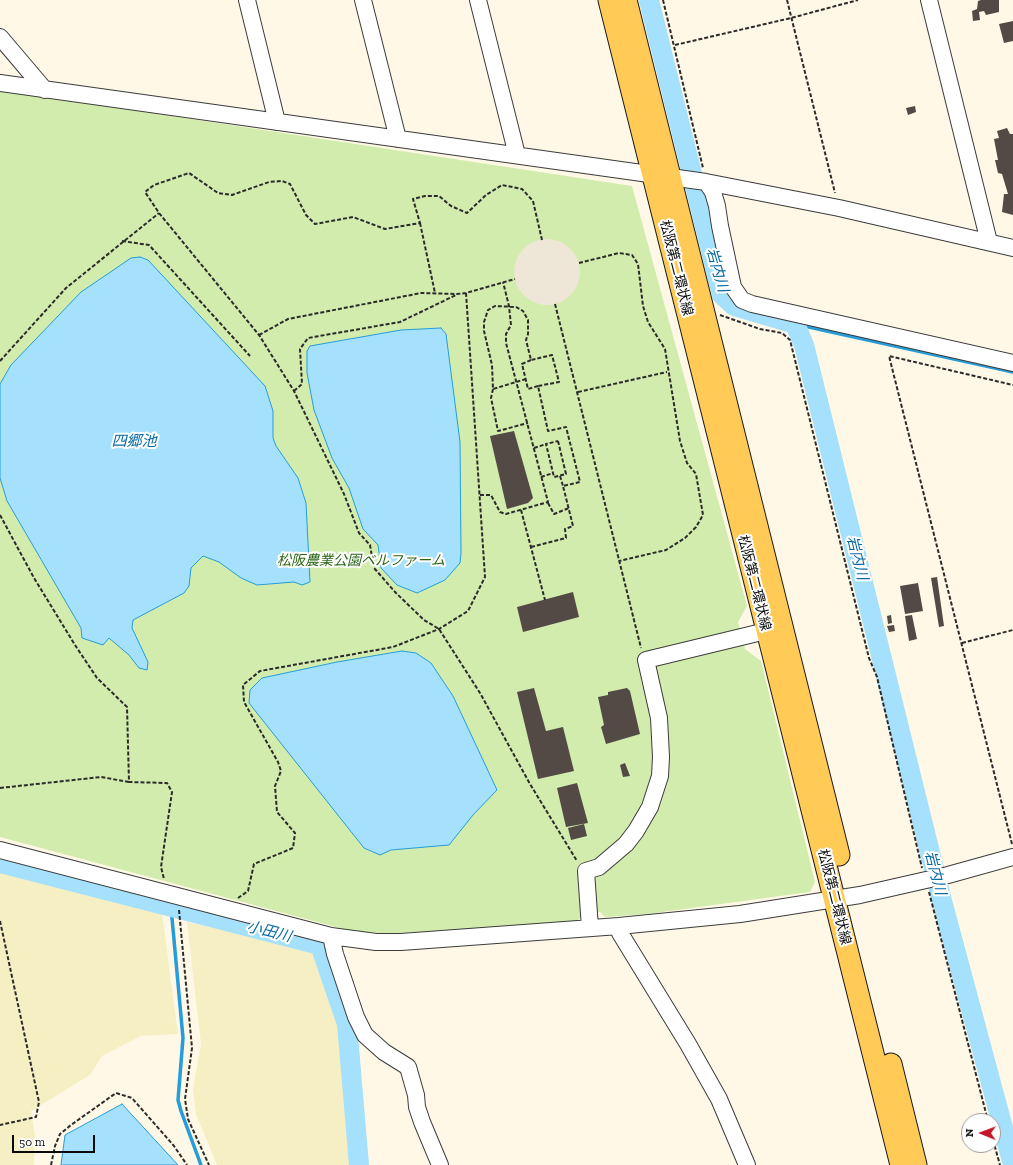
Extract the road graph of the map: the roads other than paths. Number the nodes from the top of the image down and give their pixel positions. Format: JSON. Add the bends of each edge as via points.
{"nodes":[{"id":1,"x":247,"y":0,"type":"edge"},
{"id":2,"x":363,"y":0,"type":"edge"},
{"id":3,"x":478,"y":0,"type":"edge"},
{"id":4,"x":609,"y":0,"type":"edge"},
{"id":5,"x":626,"y":0,"type":"edge"},
{"id":6,"x":929,"y":0,"type":"edge"},
{"id":7,"x":0,"y":37,"type":"edge"},
{"id":8,"x":0,"y":83,"type":"edge"},
{"id":9,"x":45,"y":90,"type":"junction"},
{"id":10,"x":277,"y":122,"type":"junction"},
{"id":11,"x":398,"y":139,"type":"junction"},
{"id":12,"x":517,"y":155,"type":"junction"},
{"id":13,"x":669,"y":177,"type":"junction"},
{"id":14,"x":706,"y":182,"type":"junction"},
{"id":15,"x":990,"y":242,"type":"junction"},
{"id":16,"x":1013,"y":248,"type":"edge"},
{"id":17,"x":1013,"y":363,"type":"edge"},
{"id":18,"x":766,"y":631,"type":"junction"},
{"id":19,"x":0,"y":850,"type":"edge"},
{"id":20,"x":1013,"y":857,"type":"edge"},
{"id":21,"x":842,"y":899,"type":"junction"},
{"id":22,"x":619,"y":926,"type":"junction"},
{"id":23,"x":590,"y":928,"type":"junction"},
{"id":24,"x":331,"y":936,"type":"junction"},
{"id":25,"x":440,"y":1165,"type":"edge"},
{"id":26,"x":747,"y":1165,"type":"edge"},
{"id":27,"x":901,"y":1165,"type":"edge"},
{"id":28,"x":916,"y":1165,"type":"edge"}],
"edges":[{"from":1,"to":10,"type":"street"},
{"from":2,"to":11,"type":"street"},
{"from":3,"to":12,"type":"street"},
{"from":4,"to":13,"type":"main road","name":"松阪第二環状線"},
{"from":5,"to":13,"type":"main road","name":"松阪第二環状線"},
{"from":6,"to":15,"type":"street"},
{"from":7,"to":9,"type":"street"},
{"from":8,"to":9,"type":"street"},
{"from":9,"to":10,"type":"street"},
{"from":10,"to":11,"type":"street"},
{"from":11,"to":12,"type":"street"},
{"from":12,"to":13,"type":"street"},
{"from":13,"to":14,"type":"street"},
{"from":13,"to":18,"type":"main road","name":"松阪第二環状線"},
{"from":13,"to":21,"type":"main road","name":"松阪第二環状線","via":[[704,313]]},
{"from":14,"to":15,"type":"street","via":[[839,208]]},
{"from":14,"to":17,"type":"street","via":[[713,192],[717,206],[733,288],[742,300]]},
{"from":15,"to":16,"type":"street"},
{"from":18,"to":21,"type":"main road","name":"松阪第二環状線"},
{"from":18,"to":23,"type":"street","via":[[646,660],[659,718],[660,776],[650,807],[626,844],[599,867],[586,872]]},
{"from":19,"to":24,"type":"street"},
{"from":20,"to":21,"type":"street"},
{"from":21,"to":22,"type":"street","via":[[740,914]]},
{"from":21,"to":27,"type":"main road","name":"松阪第二環状線"},
{"from":21,"to":28,"type":"main road","name":"松阪第二環状線"},
{"from":22,"to":23,"type":"street"},
{"from":22,"to":26,"type":"street","via":[[620,933],[719,1099]]},
{"from":23,"to":24,"type":"street","via":[[401,942],[376,942]]},
{"from":24,"to":25,"type":"street","via":[[356,1018],[365,1035],[384,1052],[408,1067],[422,1122]]}]}
